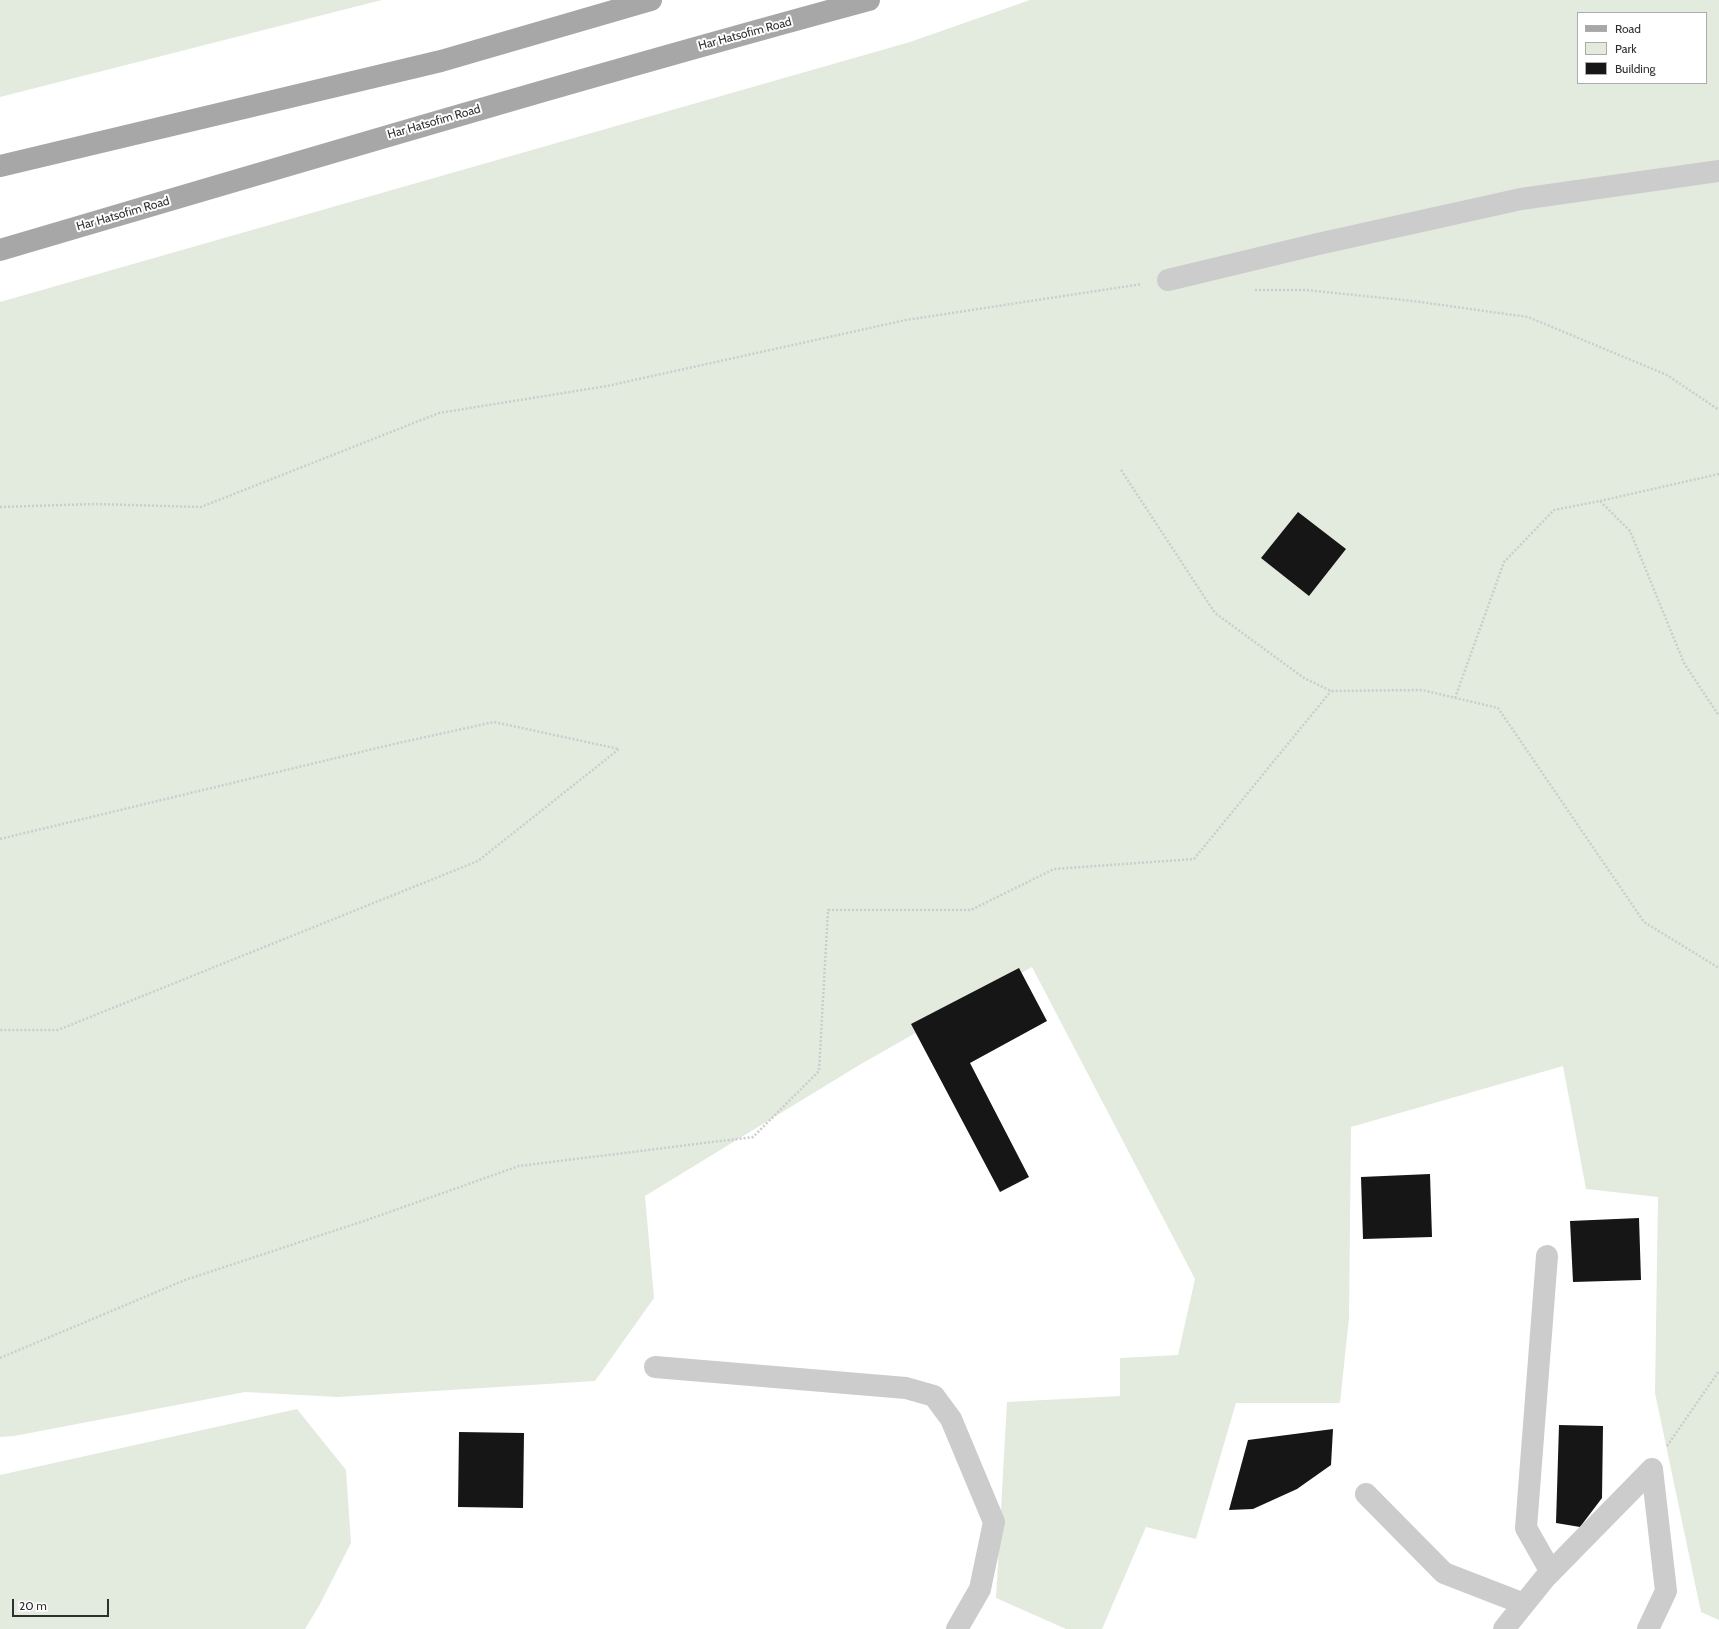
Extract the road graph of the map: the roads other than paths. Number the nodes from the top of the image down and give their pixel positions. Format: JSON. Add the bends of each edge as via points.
{"nodes":[{"id":1,"x":651,"y":0,"type":"edge"},
{"id":2,"x":869,"y":0,"type":"edge"},
{"id":3,"x":0,"y":166,"type":"edge"},
{"id":4,"x":1719,"y":171,"type":"edge"},
{"id":5,"x":0,"y":250,"type":"edge"},
{"id":6,"x":1168,"y":280,"type":"road end"},
{"id":7,"x":1547,"y":1256,"type":"dead end"},
{"id":8,"x":655,"y":1367,"type":"dead end"},
{"id":9,"x":1366,"y":1494,"type":"dead end"},
{"id":10,"x":1551,"y":1572,"type":"junction"},
{"id":11,"x":1524,"y":1604,"type":"junction"},
{"id":12,"x":957,"y":1629,"type":"edge"},
{"id":13,"x":1504,"y":1629,"type":"edge"},
{"id":14,"x":1648,"y":1629,"type":"edge"}],
"edges":[{"from":1,"to":3,"type":"main road","via":[[441,61]]},
{"from":2,"to":5,"type":"main road","name":"Har Hatsofim Road","via":[[673,53]]},
{"from":4,"to":6,"type":"street","via":[[1520,199]]},
{"from":7,"to":10,"type":"street","via":[[1526,1528]]},
{"from":8,"to":12,"type":"street","via":[[906,1388],[934,1396],[951,1419],[994,1522],[980,1589]]},
{"from":9,"to":11,"type":"street","via":[[1444,1573]]},
{"from":10,"to":11,"type":"street"},
{"from":10,"to":14,"type":"street","via":[[1652,1469],[1666,1591]]},
{"from":11,"to":13,"type":"street"}]}
